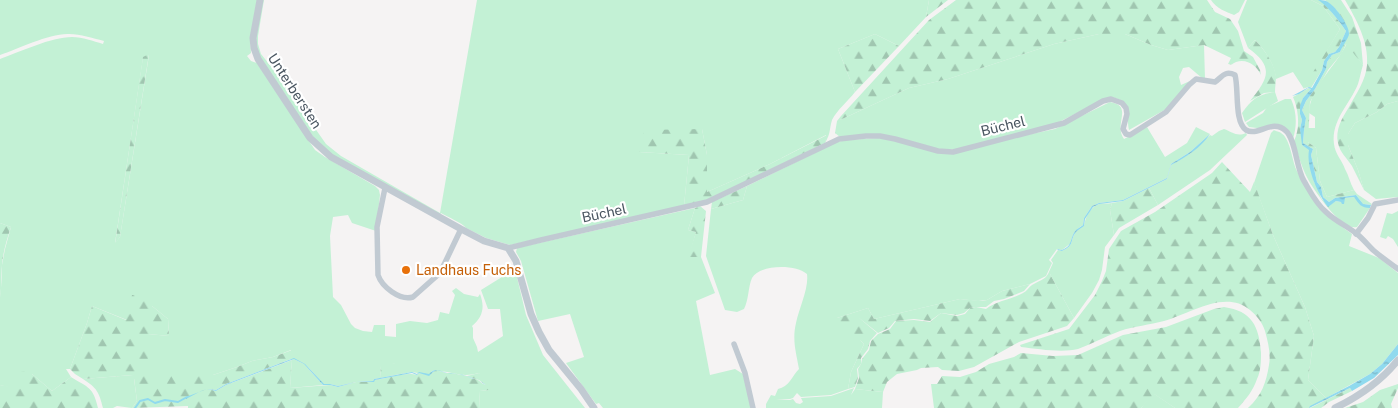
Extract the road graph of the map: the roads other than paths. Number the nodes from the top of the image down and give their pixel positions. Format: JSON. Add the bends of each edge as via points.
{"nodes":[{"id":1,"x":260,"y":0,"type":"edge"},
{"id":2,"x":385,"y":188,"type":"junction"},
{"id":3,"x":1398,"y":200,"type":"edge"},
{"id":4,"x":461,"y":229,"type":"junction"},
{"id":5,"x":1356,"y":234,"type":"junction"},
{"id":6,"x":508,"y":248,"type":"junction"},
{"id":7,"x":1398,"y":268,"type":"edge"},
{"id":8,"x":734,"y":344,"type":"dead end"},
{"id":9,"x":1398,"y":360,"type":"edge"},
{"id":10,"x":594,"y":408,"type":"edge"},
{"id":11,"x":753,"y":408,"type":"edge"},
{"id":12,"x":1335,"y":408,"type":"edge"}],
"edges":[{"from":1,"to":2,"type":"street","name":"Unterbersten","via":[[254,48],[310,138],[331,157]]},
{"from":2,"to":4,"type":"street","name":"Unterbersten"},
{"from":2,"to":4,"type":"street","via":[[377,227],[378,275],[384,286],[403,298],[413,297],[440,273]]},
{"from":3,"to":5,"type":"street","via":[[1374,208]]},
{"from":4,"to":6,"type":"street","name":"Unterbersten","via":[[484,241]]},
{"from":5,"to":6,"type":"street","name":"Büchel","via":[[1324,211],[1312,194],[1301,177],[1285,130],[1278,126],[1252,132],[1241,124],[1238,84],[1235,75],[1226,73],[1215,82],[1196,79],[1166,112],[1130,135],[1123,129],[1126,108],[1111,99],[1064,123],[960,151],[938,151],[880,136],[839,139],[707,202]]},
{"from":5,"to":7,"type":"street"},
{"from":6,"to":10,"type":"street","via":[[516,261],[539,332]]},
{"from":8,"to":11,"type":"street"},
{"from":9,"to":12,"type":"street","via":[[1360,394]]}]}
